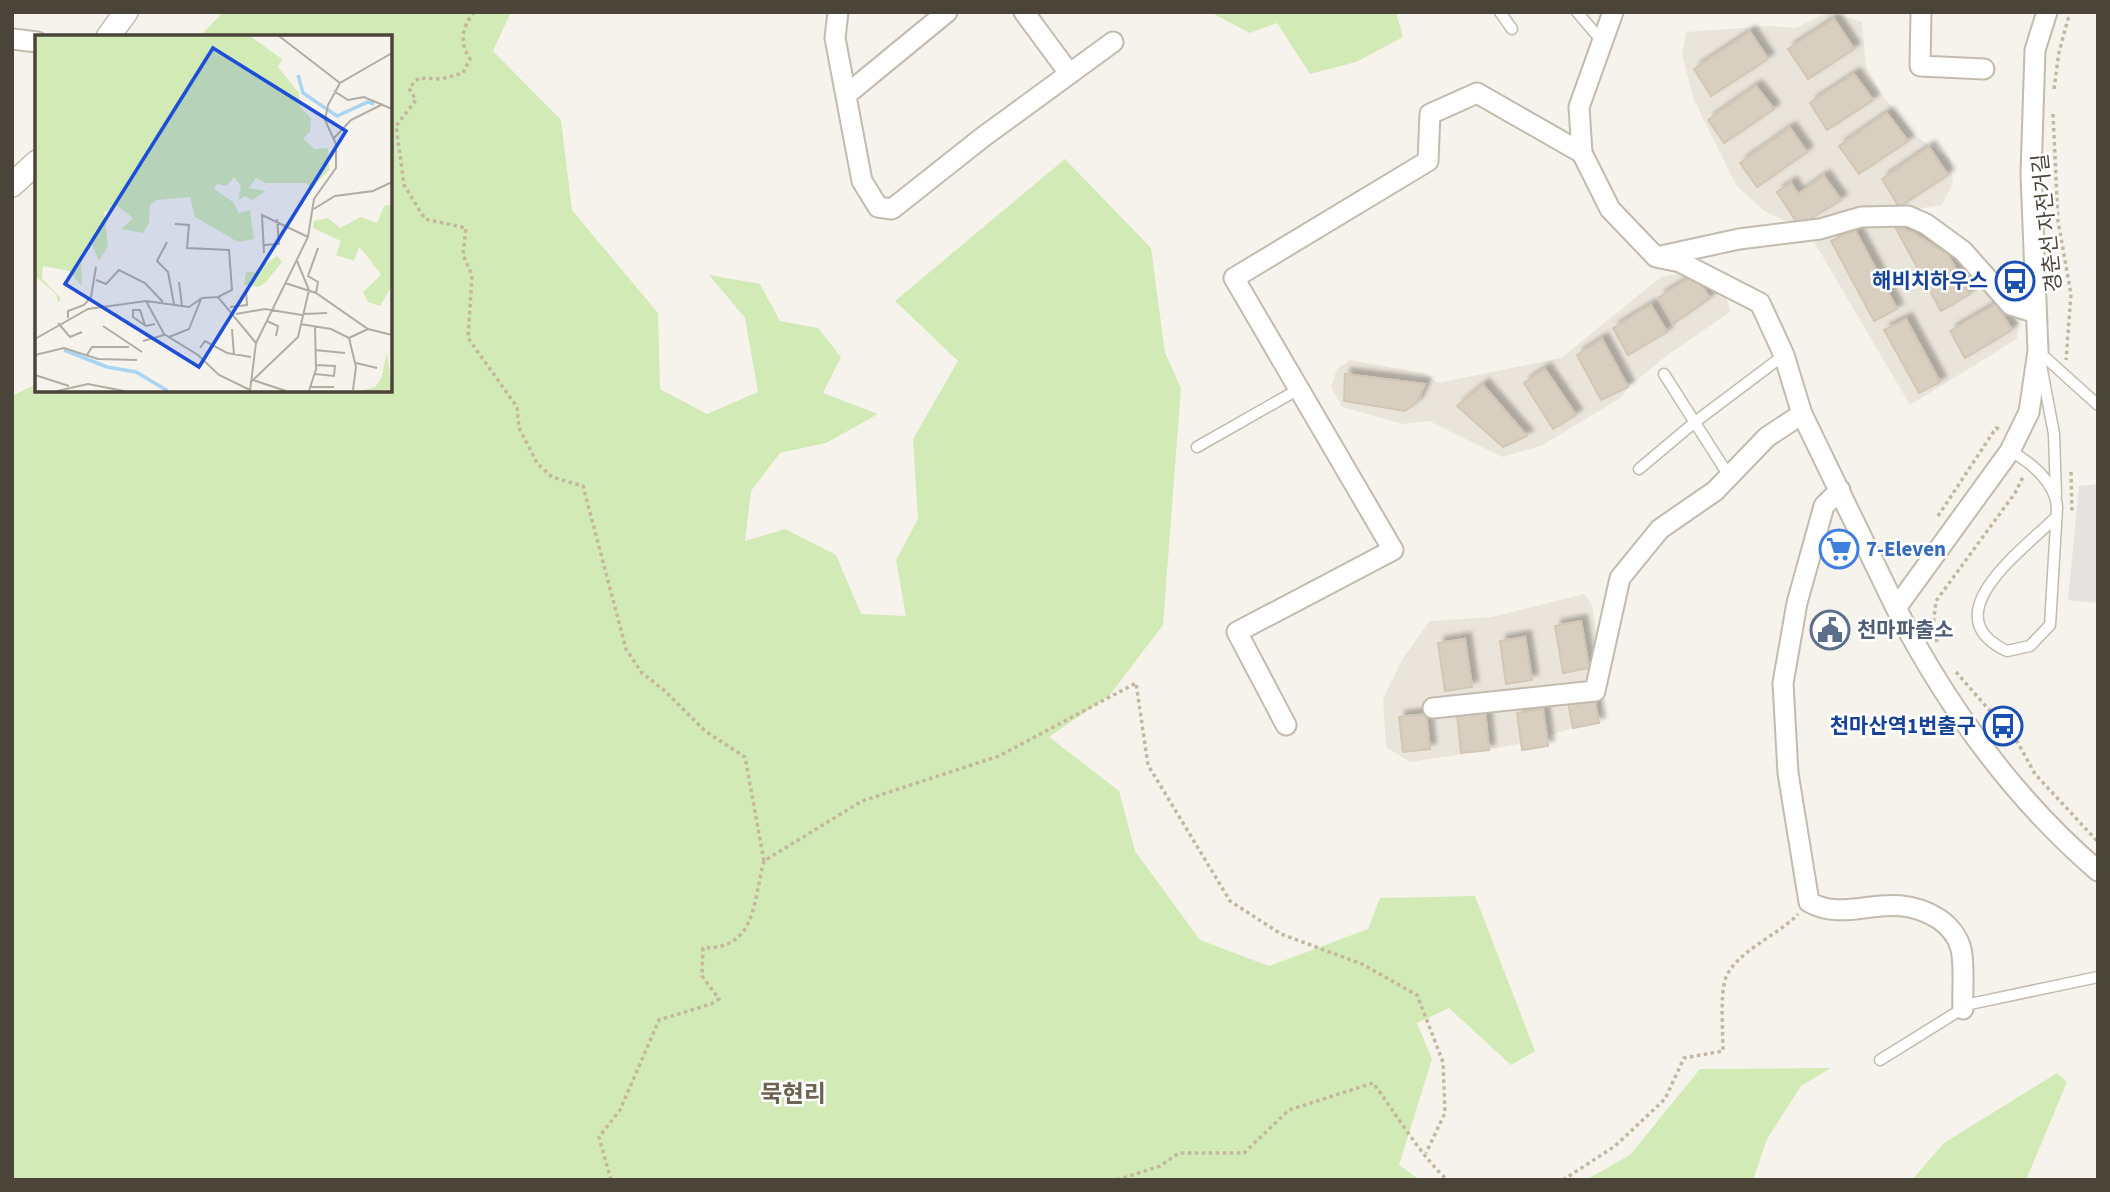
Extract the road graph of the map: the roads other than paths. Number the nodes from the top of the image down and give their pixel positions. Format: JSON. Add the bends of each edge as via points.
{"nodes":[{"id":1,"x":126,"y":12,"type":"edge"},
{"id":2,"x":838,"y":12,"type":"edge"},
{"id":3,"x":947,"y":12,"type":"edge"},
{"id":4,"x":1024,"y":12,"type":"edge"},
{"id":5,"x":1500,"y":12,"type":"edge"},
{"id":6,"x":1577,"y":12,"type":"edge"},
{"id":7,"x":1613,"y":12,"type":"edge"},
{"id":8,"x":1921,"y":12,"type":"edge"},
{"id":9,"x":2047,"y":12,"type":"edge"},
{"id":10,"x":1512,"y":29,"type":"dead end"},
{"id":11,"x":109,"y":35,"type":"edge"},
{"id":12,"x":12,"y":39,"type":"edge"},
{"id":13,"x":1601,"y":40,"type":"junction"},
{"id":14,"x":35,"y":42,"type":"edge"},
{"id":15,"x":1114,"y":42,"type":"dead end"},
{"id":16,"x":1984,"y":69,"type":"dead end"},
{"id":17,"x":1069,"y":73,"type":"junction"},
{"id":18,"x":846,"y":95,"type":"junction"},
{"id":19,"x":1582,"y":153,"type":"junction"},
{"id":20,"x":35,"y":164,"type":"edge"},
{"id":21,"x":12,"y":185,"type":"edge"},
{"id":22,"x":1656,"y":257,"type":"junction"},
{"id":23,"x":2036,"y":313,"type":"junction"},
{"id":24,"x":2038,"y":351,"type":"junction"},
{"id":25,"x":1784,"y":355,"type":"junction"},
{"id":26,"x":1664,"y":374,"type":"dead end"},
{"id":27,"x":1299,"y":390,"type":"junction"},
{"id":28,"x":2098,"y":405,"type":"edge"},
{"id":29,"x":1802,"y":414,"type":"junction"},
{"id":30,"x":1695,"y":422,"type":"junction"},
{"id":31,"x":2015,"y":444,"type":"junction"},
{"id":32,"x":1197,"y":447,"type":"dead end"},
{"id":33,"x":1639,"y":469,"type":"dead end"},
{"id":34,"x":1730,"y":476,"type":"junction"},
{"id":35,"x":1840,"y":490,"type":"junction"},
{"id":36,"x":2056,"y":496,"type":"junction"},
{"id":37,"x":2056,"y":517,"type":"junction"},
{"id":38,"x":1896,"y":608,"type":"junction"},
{"id":39,"x":1433,"y":708,"type":"dead end"},
{"id":40,"x":1286,"y":725,"type":"dead end"},
{"id":41,"x":2098,"y":871,"type":"edge"},
{"id":42,"x":2098,"y":977,"type":"edge"},
{"id":43,"x":1963,"y":1009,"type":"junction"},
{"id":44,"x":1880,"y":1060,"type":"dead end"}],
"edges":[{"from":1,"to":11,"type":"street"},
{"from":2,"to":18,"type":"street","via":[[835,38]]},
{"from":3,"to":18,"type":"street"},
{"from":4,"to":17,"type":"street"},
{"from":5,"to":10,"type":"lane"},
{"from":6,"to":13,"type":"lane"},
{"from":7,"to":13,"type":"street"},
{"from":8,"to":16,"type":"street","via":[[1920,66]]},
{"from":9,"to":23,"type":"street","via":[[2035,50]]},
{"from":12,"to":14,"type":"street"},
{"from":13,"to":19,"type":"street","via":[[1579,107]]},
{"from":15,"to":17,"type":"street"},
{"from":17,"to":18,"type":"street","via":[[892,209],[878,207],[862,181]]},
{"from":19,"to":22,"type":"street","via":[[1610,209]]},
{"from":19,"to":27,"type":"street","via":[[1477,93],[1430,114],[1428,161],[1234,278]]},
{"from":20,"to":21,"type":"street"},
{"from":22,"to":23,"type":"street","via":[[1739,239],[1820,229],[1861,217],[1908,216],[1963,251],[2011,305]]},
{"from":22,"to":25,"type":"street","via":[[1680,262],[1760,303]]},
{"from":23,"to":24,"type":"street"},
{"from":24,"to":28,"type":"lane"},
{"from":24,"to":31,"type":"street","via":[[2029,412]]},
{"from":24,"to":36,"type":"lane","via":[[2054,434]]},
{"from":25,"to":29,"type":"street"},
{"from":25,"to":30,"type":"lane"},
{"from":26,"to":30,"type":"lane"},
{"from":27,"to":32,"type":"lane"},
{"from":27,"to":40,"type":"street","via":[[1393,550],[1237,632]]},
{"from":29,"to":34,"type":"street","via":[[1768,437]]},
{"from":29,"to":35,"type":"street"},
{"from":30,"to":33,"type":"lane"},
{"from":30,"to":34,"type":"lane"},
{"from":31,"to":36,"type":"lane"},
{"from":31,"to":38,"type":"street"},
{"from":34,"to":39,"type":"street","via":[[1660,529],[1620,578],[1595,691]]},
{"from":35,"to":38,"type":"street"},
{"from":35,"to":43,"type":"street","via":[[1824,506],[1797,603],[1783,683],[1788,773],[1809,902],[1825,911],[1902,904],[1949,926],[1961,948]]},
{"from":36,"to":37,"type":"lane"},
{"from":37,"to":37,"type":"lane","via":[[1987,588],[1976,607],[1985,637],[2007,651],[2030,646],[2050,625]]},
{"from":38,"to":41,"type":"street","via":[[1928,669],[1983,751],[2061,839]]},
{"from":42,"to":43,"type":"lane"},
{"from":43,"to":44,"type":"lane"}]}
